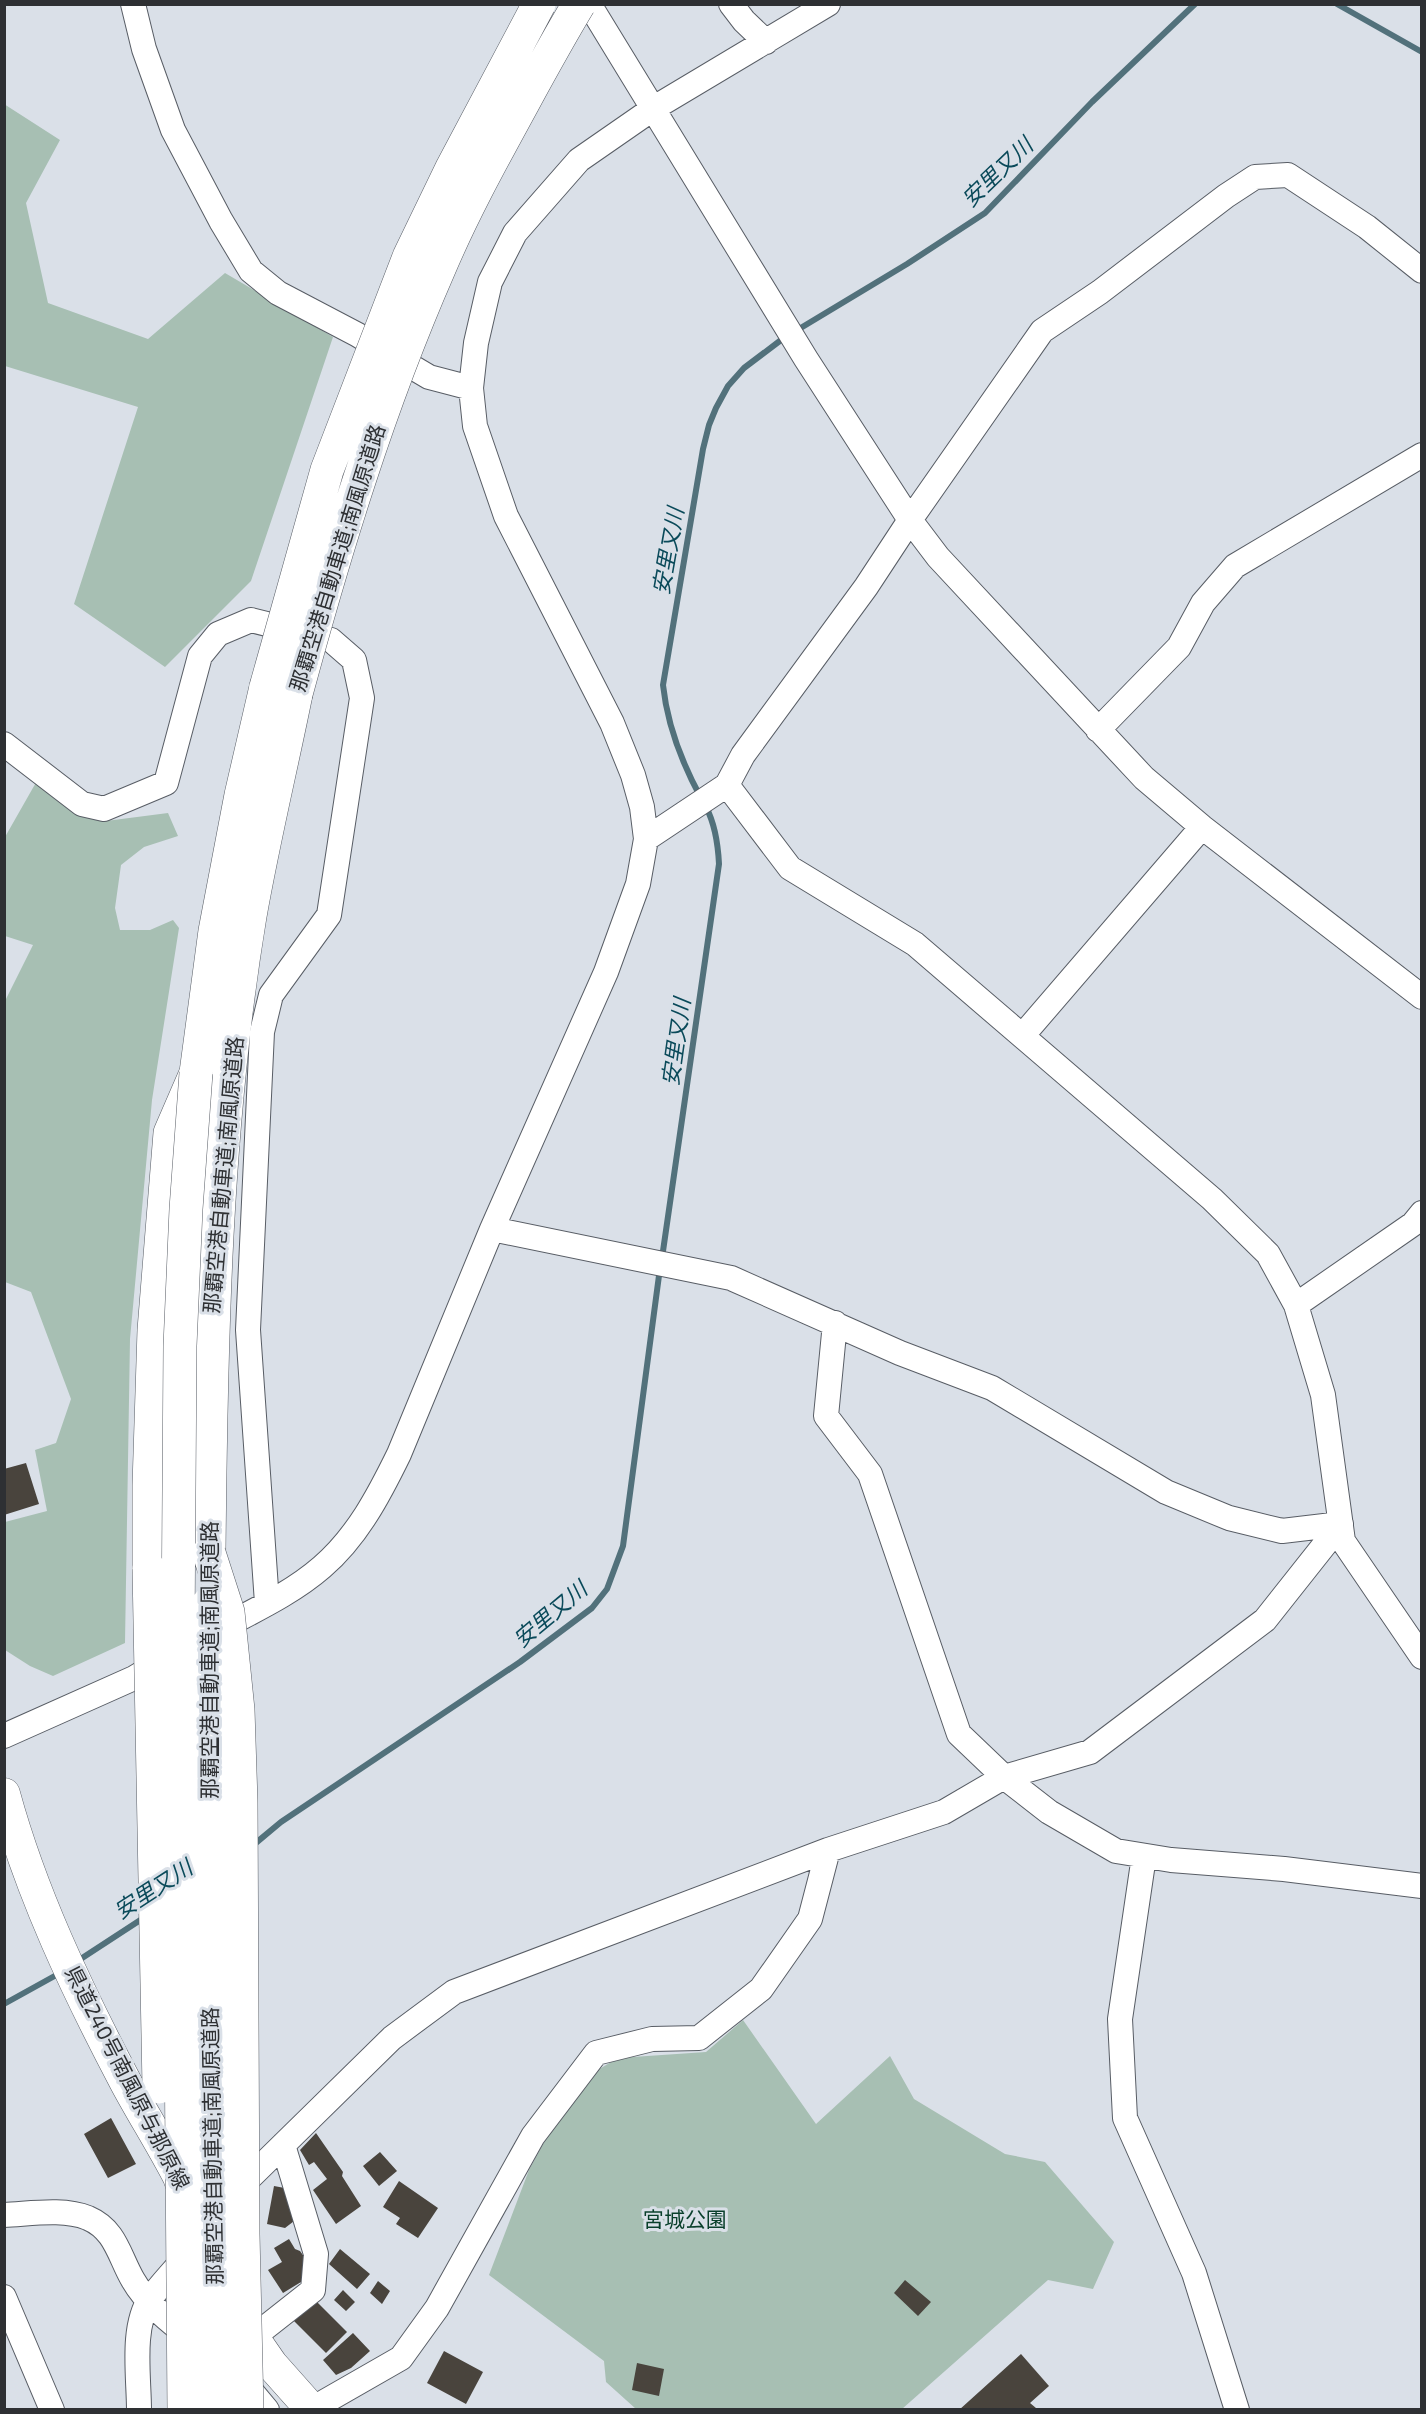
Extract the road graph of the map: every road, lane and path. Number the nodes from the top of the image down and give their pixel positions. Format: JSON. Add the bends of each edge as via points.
{"nodes":[{"id":1,"x":133,"y":4,"type":"edge"},
{"id":2,"x":539,"y":4,"type":"edge"},
{"id":3,"x":579,"y":4,"type":"edge"},
{"id":4,"x":590,"y":4,"type":"edge"},
{"id":5,"x":731,"y":4,"type":"edge"},
{"id":6,"x":828,"y":4,"type":"edge"},
{"id":7,"x":766,"y":42,"type":"junction"},
{"id":8,"x":654,"y":108,"type":"junction"},
{"id":9,"x":1422,"y":271,"type":"edge"},
{"id":10,"x":471,"y":388,"type":"junction"},
{"id":11,"x":1422,"y":455,"type":"edge"},
{"id":12,"x":910,"y":520,"type":"junction"},
{"id":13,"x":281,"y":691,"type":"junction"},
{"id":14,"x":1098,"y":730,"type":"junction"},
{"id":15,"x":4,"y":744,"type":"edge"},
{"id":16,"x":728,"y":784,"type":"junction"},
{"id":17,"x":1202,"y":827,"type":"junction"},
{"id":18,"x":646,"y":839,"type":"junction"},
{"id":19,"x":1422,"y":997,"type":"edge"},
{"id":20,"x":1023,"y":1035,"type":"junction"},
{"id":21,"x":196,"y":1073,"type":"junction"},
{"id":22,"x":1422,"y":1212,"type":"edge"},
{"id":23,"x":492,"y":1229,"type":"junction"},
{"id":24,"x":1296,"y":1305,"type":"junction"},
{"id":25,"x":835,"y":1323,"type":"junction"},
{"id":26,"x":1341,"y":1524,"type":"junction"},
{"id":27,"x":209,"y":1553,"type":"junction"},
{"id":28,"x":267,"y":1603,"type":"junction"},
{"id":29,"x":1422,"y":1657,"type":"edge"},
{"id":30,"x":4,"y":1736,"type":"edge"},
{"id":31,"x":1004,"y":1778,"type":"junction"},
{"id":32,"x":4,"y":1794,"type":"edge"},
{"id":33,"x":828,"y":1850,"type":"junction"},
{"id":34,"x":1144,"y":1856,"type":"junction"},
{"id":35,"x":1422,"y":1886,"type":"edge"},
{"id":36,"x":283,"y":2145,"type":"junction"},
{"id":37,"x":4,"y":2215,"type":"edge"},
{"id":38,"x":201,"y":2237,"type":"junction"},
{"id":39,"x":4,"y":2297,"type":"edge"},
{"id":40,"x":150,"y":2300,"type":"junction"},
{"id":41,"x":252,"y":2338,"type":"junction"},
{"id":42,"x":52,"y":2409,"type":"edge"},
{"id":43,"x":139,"y":2409,"type":"edge"},
{"id":44,"x":165,"y":2409,"type":"edge"},
{"id":45,"x":184,"y":2409,"type":"edge"},
{"id":46,"x":216,"y":2409,"type":"edge"},
{"id":47,"x":247,"y":2409,"type":"edge"},
{"id":48,"x":267,"y":2409,"type":"edge"},
{"id":49,"x":312,"y":2409,"type":"edge"},
{"id":50,"x":1237,"y":2409,"type":"edge"}],
"edges":[{"from":1,"to":10,"type":"street","via":[[144,50],[173,130],[251,271],[278,293],[429,377]]},
{"from":2,"to":13,"type":"highway","name":"那覇空港自動車道;南風原道路","bridge":true,"via":[[409,257],[327,470]]},
{"from":3,"to":13,"type":"highway","name":"那覇空港自動車道;南風原道路","bridge":true,"via":[[476,188],[438,269],[364,465],[323,593]]},
{"from":4,"to":8,"type":"street"},
{"from":5,"to":7,"type":"street"},
{"from":6,"to":7,"type":"street"},
{"from":7,"to":8,"type":"street"},
{"from":8,"to":10,"type":"street","via":[[579,160],[515,233],[490,282],[476,343]]},
{"from":8,"to":12,"type":"street","via":[[806,359]]},
{"from":9,"to":12,"type":"street","via":[[1367,227],[1288,175],[1255,177],[1042,332]]},
{"from":10,"to":18,"type":"street","via":[[475,426],[506,516],[612,723],[633,776]]},
{"from":11,"to":14,"type":"street","via":[[1235,566],[1203,603],[1179,647]]},
{"from":12,"to":14,"type":"street","via":[[938,557]]},
{"from":12,"to":16,"type":"street","via":[[743,755]]},
{"from":13,"to":21,"type":"highway","name":"那覇空港自動車道;南風原道路","via":[[241,795],[215,931]]},
{"from":13,"to":27,"type":"highway","name":"那覇空港自動車道;南風原道路","via":[[229,1079],[222,1160],[211,1346]]},
{"from":14,"to":17,"type":"street","via":[[1144,778]]},
{"from":15,"to":28,"type":"street","via":[[82,804],[104,809],[165,783],[200,657],[219,634],[251,620],[331,640],[354,660],[362,698],[329,915],[271,994],[262,1032],[248,1330]]},
{"from":16,"to":18,"type":"street"},
{"from":16,"to":20,"type":"street","via":[[790,868],[915,944]]},
{"from":17,"to":19,"type":"street"},
{"from":17,"to":20,"type":"street"},
{"from":18,"to":23,"type":"street","via":[[638,884],[606,972]]},
{"from":20,"to":24,"type":"street","via":[[1212,1199],[1268,1254]]},
{"from":21,"to":44,"type":"highway","bridge":true,"via":[[170,1134],[154,1330],[149,1485]]},
{"from":21,"to":45,"type":"highway","name":"那覇空港自動車道;南風原道路","bridge":true,"via":[[180,1358],[178,1637]]},
{"from":22,"to":24,"type":"street","via":[[1413,1224]]},
{"from":23,"to":25,"type":"street","via":[[731,1278]]},
{"from":23,"to":28,"type":"street","via":[[382,1490],[344,1545],[322,1567]]},
{"from":24,"to":26,"type":"street","via":[[1323,1395]]},
{"from":25,"to":26,"type":"street","via":[[992,1388],[1166,1492],[1230,1518],[1282,1531]]},
{"from":25,"to":31,"type":"street","via":[[826,1416],[870,1474],[959,1734]]},
{"from":26,"to":29,"type":"street","via":[[1343,1541]]},
{"from":26,"to":31,"type":"street","via":[[1265,1620],[1090,1752]]},
{"from":27,"to":46,"type":"highway","name":"那覇空港自動車道;南風原道路","bridge":true},
{"from":27,"to":47,"type":"highway","bridge":true,"via":[[228,1612],[238,1710]]},
{"from":28,"to":30,"type":"street","via":[[134,1678]]},
{"from":31,"to":33,"type":"street","via":[[944,1812]]},
{"from":31,"to":34,"type":"street","via":[[1049,1812],[1116,1851]]},
{"from":32,"to":38,"type":"main road","name":"県道240号南風原与那原線","via":[[42,1902],[85,2001],[179,2177]]},
{"from":33,"to":36,"type":"street","via":[[454,1992],[392,2038]]},
{"from":33,"to":49,"type":"street","via":[[810,1919],[761,1989],[699,2037],[652,2039],[596,2053],[533,2136],[437,2308],[401,2358]]},
{"from":34,"to":35,"type":"street"},
{"from":34,"to":50,"type":"street","via":[[1120,2019],[1125,2118],[1194,2273]]},
{"from":36,"to":38,"type":"street","via":[[234,2193]]},
{"from":36,"to":41,"type":"street","via":[[316,2254],[313,2290]]},
{"from":37,"to":40,"type":"street","via":[[70,2214],[103,2227],[117,2244],[133,2281]]},
{"from":38,"to":40,"type":"street"},
{"from":38,"to":41,"type":"main road","name":"県道240号南風原与那原線","via":[[226,2297]]},
{"from":39,"to":42,"type":"street"},
{"from":40,"to":43,"type":"street","via":[[138,2330]]},
{"from":40,"to":48,"type":"street","via":[[171,2323],[231,2368]]},
{"from":41,"to":49,"type":"main road","name":"県道240号南風原与那原線"}]}
